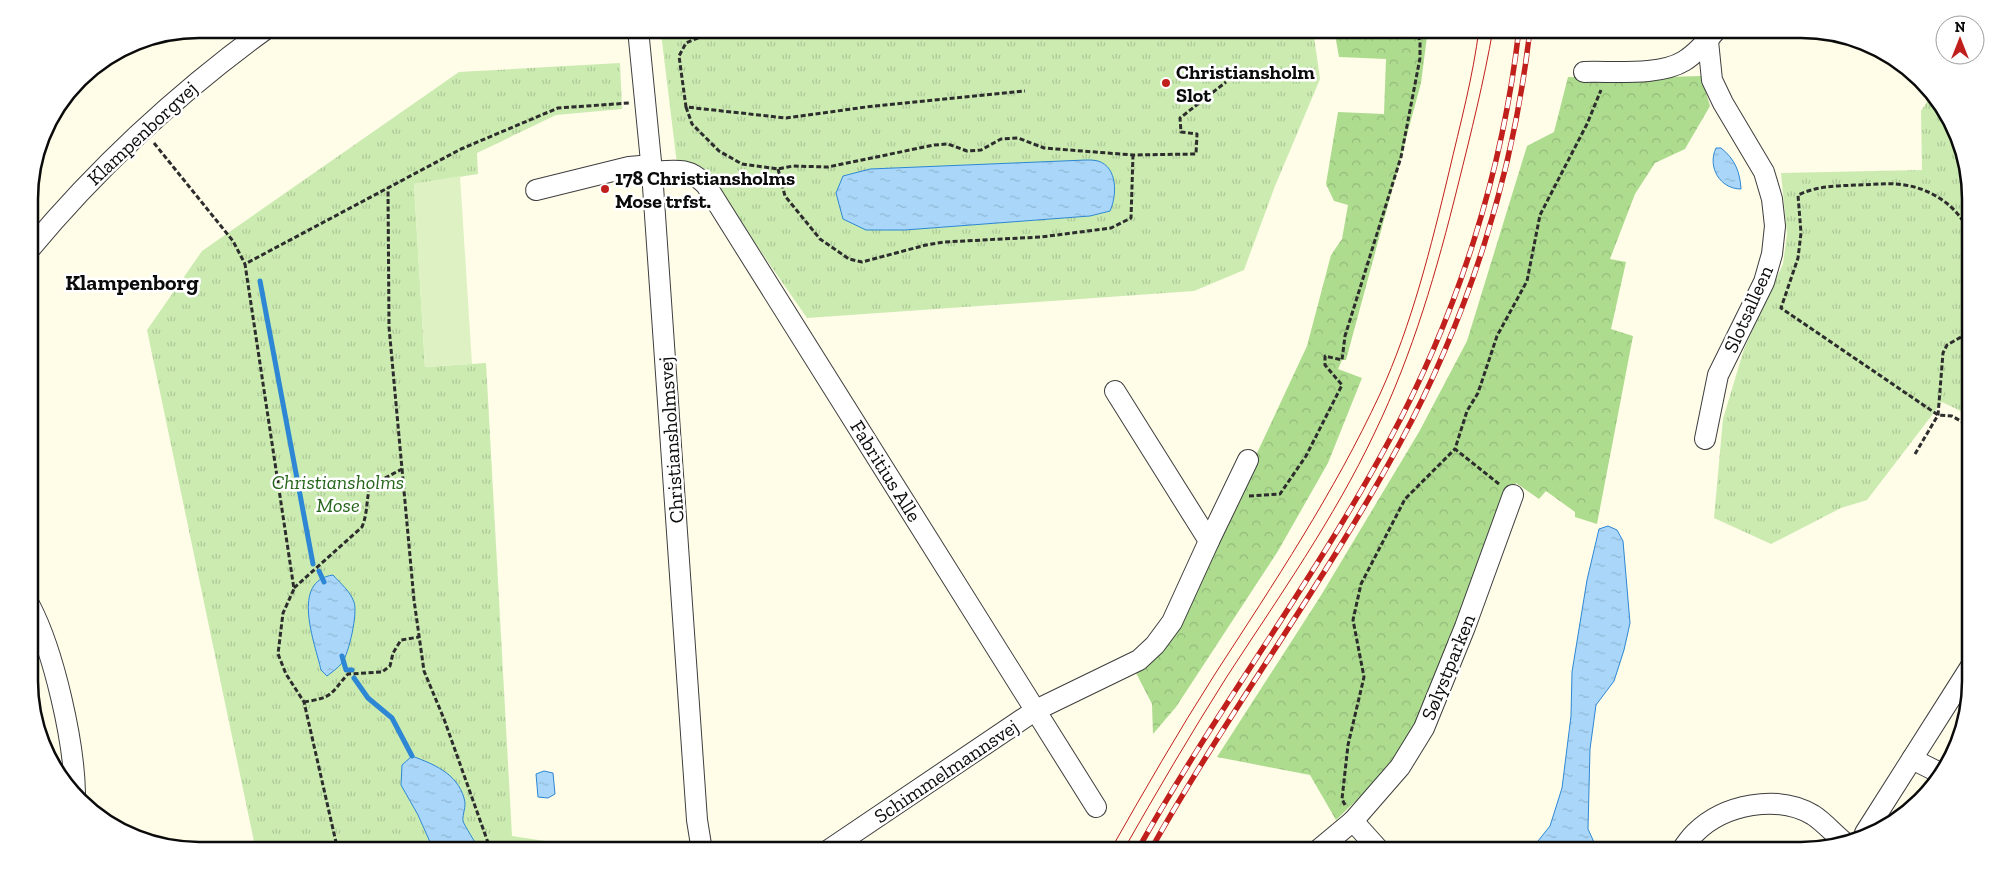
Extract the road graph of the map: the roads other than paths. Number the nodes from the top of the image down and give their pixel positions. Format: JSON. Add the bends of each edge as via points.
{"nodes":[{"id":1,"x":254,"y":38,"type":"edge"},
{"id":2,"x":639,"y":38,"type":"edge"},
{"id":3,"x":1710,"y":38,"type":"edge"},
{"id":4,"x":1713,"y":38,"type":"edge"},
{"id":5,"x":1584,"y":72,"type":"dead end"},
{"id":6,"x":652,"y":168,"type":"junction"},
{"id":7,"x":536,"y":190,"type":"dead end"},
{"id":8,"x":38,"y":240,"type":"edge"},
{"id":9,"x":1115,"y":391,"type":"dead end"},
{"id":10,"x":1705,"y":439,"type":"dead end"},
{"id":11,"x":1248,"y":460,"type":"dead end"},
{"id":12,"x":1513,"y":495,"type":"road end"},
{"id":13,"x":1209,"y":541,"type":"junction"},
{"id":14,"x":38,"y":627,"type":"edge"},
{"id":15,"x":1962,"y":680,"type":"edge"},
{"id":16,"x":1036,"y":710,"type":"junction"},
{"id":17,"x":1912,"y":759,"type":"junction"},
{"id":18,"x":1935,"y":771,"type":"edge"},
{"id":19,"x":74,"y":783,"type":"edge"},
{"id":20,"x":1096,"y":806,"type":"dead end"},
{"id":21,"x":1353,"y":821,"type":"junction"},
{"id":22,"x":1868,"y":828,"type":"edge"},
{"id":23,"x":1839,"y":838,"type":"edge"},
{"id":24,"x":701,"y":842,"type":"edge"},
{"id":25,"x":843,"y":842,"type":"edge"},
{"id":26,"x":1328,"y":842,"type":"edge"},
{"id":27,"x":1372,"y":842,"type":"edge"},
{"id":28,"x":1688,"y":842,"type":"edge"}],
"edges":[{"from":1,"to":8,"type":"street","name":"Klampenborgvej","via":[[220,63],[113,157]]},
{"from":2,"to":6,"type":"street","name":"Christiansholmsvej"},
{"from":3,"to":5,"type":"street","name":"Slotsalleen","via":[[1684,62],[1658,70]]},
{"from":4,"to":10,"type":"street","name":"Slotsalleen","via":[[1712,80],[1764,172],[1775,226],[1764,282],[1718,375]]},
{"from":6,"to":7,"type":"street","name":"Fabritius Alle","via":[[629,167]]},
{"from":6,"to":16,"type":"street","name":"Fabritius Alle","via":[[696,174],[706,185]]},
{"from":6,"to":24,"type":"street","name":"Christiansholmsvej"},
{"from":9,"to":13,"type":"street"},
{"from":11,"to":13,"type":"street","name":"Schimmelmannsvej"},
{"from":12,"to":21,"type":"street","name":"Sølystparken","via":[[1424,728],[1400,767]]},
{"from":13,"to":16,"type":"street","name":"Schimmelmannsvej","via":[[1172,622],[1155,645],[1139,660]]},
{"from":14,"to":19,"type":"street","via":[[51,661],[67,727]]},
{"from":15,"to":17,"type":"street"},
{"from":16,"to":20,"type":"street","name":"Fabritius Alle"},
{"from":16,"to":25,"type":"street","name":"Schimmelmannsvej"},
{"from":17,"to":18,"type":"street"},
{"from":17,"to":22,"type":"street"},
{"from":21,"to":26,"type":"street","name":"Sølystparken"},
{"from":21,"to":27,"type":"street"},
{"from":23,"to":28,"type":"street","via":[[1813,815],[1788,805],[1762,804],[1738,808],[1716,818]]}]}
